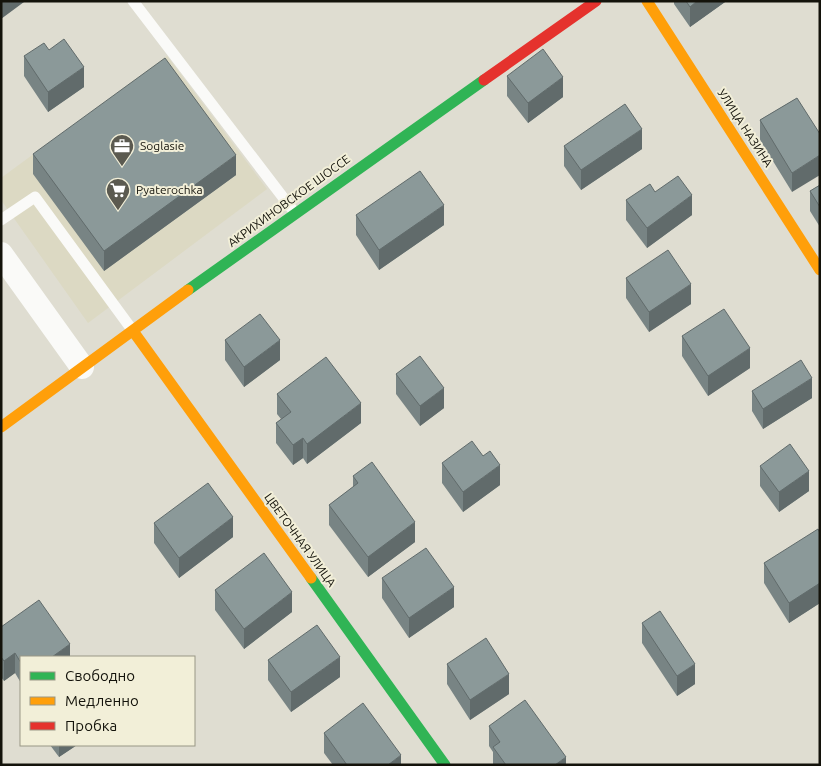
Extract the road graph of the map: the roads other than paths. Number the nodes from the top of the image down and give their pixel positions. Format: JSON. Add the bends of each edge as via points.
{"nodes":[{"id":1,"x":133,"y":1,"type":"edge"},
{"id":2,"x":596,"y":1,"type":"edge"},
{"id":3,"x":647,"y":1,"type":"edge"},
{"id":4,"x":295,"y":212,"type":"junction"},
{"id":5,"x":1,"y":220,"type":"edge"},
{"id":6,"x":1,"y":254,"type":"edge"},
{"id":7,"x":820,"y":270,"type":"edge"},
{"id":8,"x":133,"y":331,"type":"junction"},
{"id":9,"x":82,"y":367,"type":"junction"},
{"id":10,"x":1,"y":427,"type":"edge"},
{"id":11,"x":445,"y":765,"type":"edge"}],
"edges":[{"from":1,"to":4,"type":"lane"},
{"from":2,"to":4,"type":"street","name":"АКРИХИНОВСКОЕ ШОССЕ"},
{"from":3,"to":7,"type":"street","name":"УЛИЦА НАЗИНА"},
{"from":4,"to":8,"type":"street","name":"АКРИХИНОВСКОЕ ШОССЕ"},
{"from":5,"to":8,"type":"lane","via":[[35,196]]},
{"from":6,"to":9,"type":"street"},
{"from":8,"to":9,"type":"street","name":"АКРИХИНОВСКОЕ ШОССЕ"},
{"from":8,"to":11,"type":"street","name":"ЦВЕТОЧНАЯ УЛИЦА"},
{"from":9,"to":10,"type":"street","name":"АКРИХИНОВСКОЕ ШОССЕ"}]}
